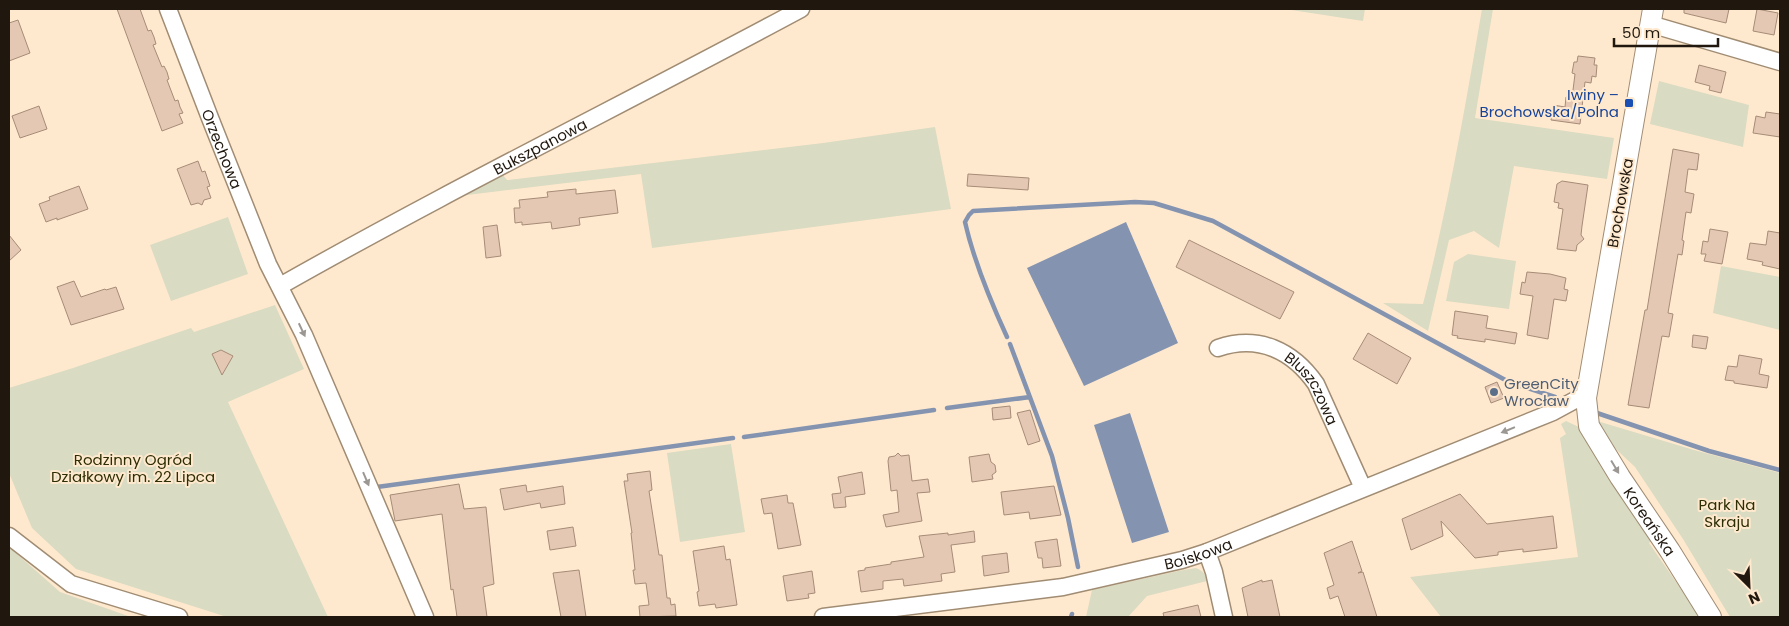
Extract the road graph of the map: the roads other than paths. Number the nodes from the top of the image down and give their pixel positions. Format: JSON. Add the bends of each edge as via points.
{"nodes":[{"id":1,"x":168,"y":9,"type":"edge"},
{"id":2,"x":801,"y":9,"type":"edge"},
{"id":3,"x":1652,"y":16,"type":"edge"},
{"id":4,"x":1780,"y":62,"type":"edge"},
{"id":5,"x":280,"y":286,"type":"junction"},
{"id":6,"x":1218,"y":348,"type":"dead end"},
{"id":7,"x":1586,"y":398,"type":"junction"},
{"id":8,"x":1589,"y":426,"type":"joint"},
{"id":9,"x":1370,"y":486,"type":"junction"},
{"id":10,"x":9,"y":536,"type":"edge"},
{"id":11,"x":1207,"y":552,"type":"junction"},
{"id":12,"x":179,"y":617,"type":"edge"},
{"id":13,"x":425,"y":617,"type":"edge"},
{"id":14,"x":823,"y":617,"type":"edge"},
{"id":15,"x":1224,"y":617,"type":"edge"},
{"id":16,"x":1711,"y":617,"type":"edge"}],
"edges":[{"from":1,"to":5,"type":"street","name":"Orzechowa","via":[[268,264]]},
{"from":2,"to":5,"type":"street","name":"Bukszpanowa","via":[[425,206]]},
{"from":3,"to":4,"type":"street"},
{"from":3,"to":7,"type":"street","name":"Brochowska"},
{"from":5,"to":13,"type":"street","name":"Orzechowa","one_way":true},
{"from":6,"to":9,"type":"street","name":"Bluszczowa","via":[[1237,344],[1263,345],[1288,355],[1305,368]]},
{"from":7,"to":8,"type":"street","name":"Brochowska"},
{"from":7,"to":9,"type":"street","name":"Boiskowa","one_way":true},
{"from":8,"to":16,"type":"street","name":"Koreańska","one_way":true},
{"from":9,"to":11,"type":"street","name":"Boiskowa"},
{"from":10,"to":12,"type":"street","via":[[71,584]]},
{"from":11,"to":14,"type":"street","name":"Boiskowa","via":[[1063,587]]},
{"from":11,"to":15,"type":"street"}]}
